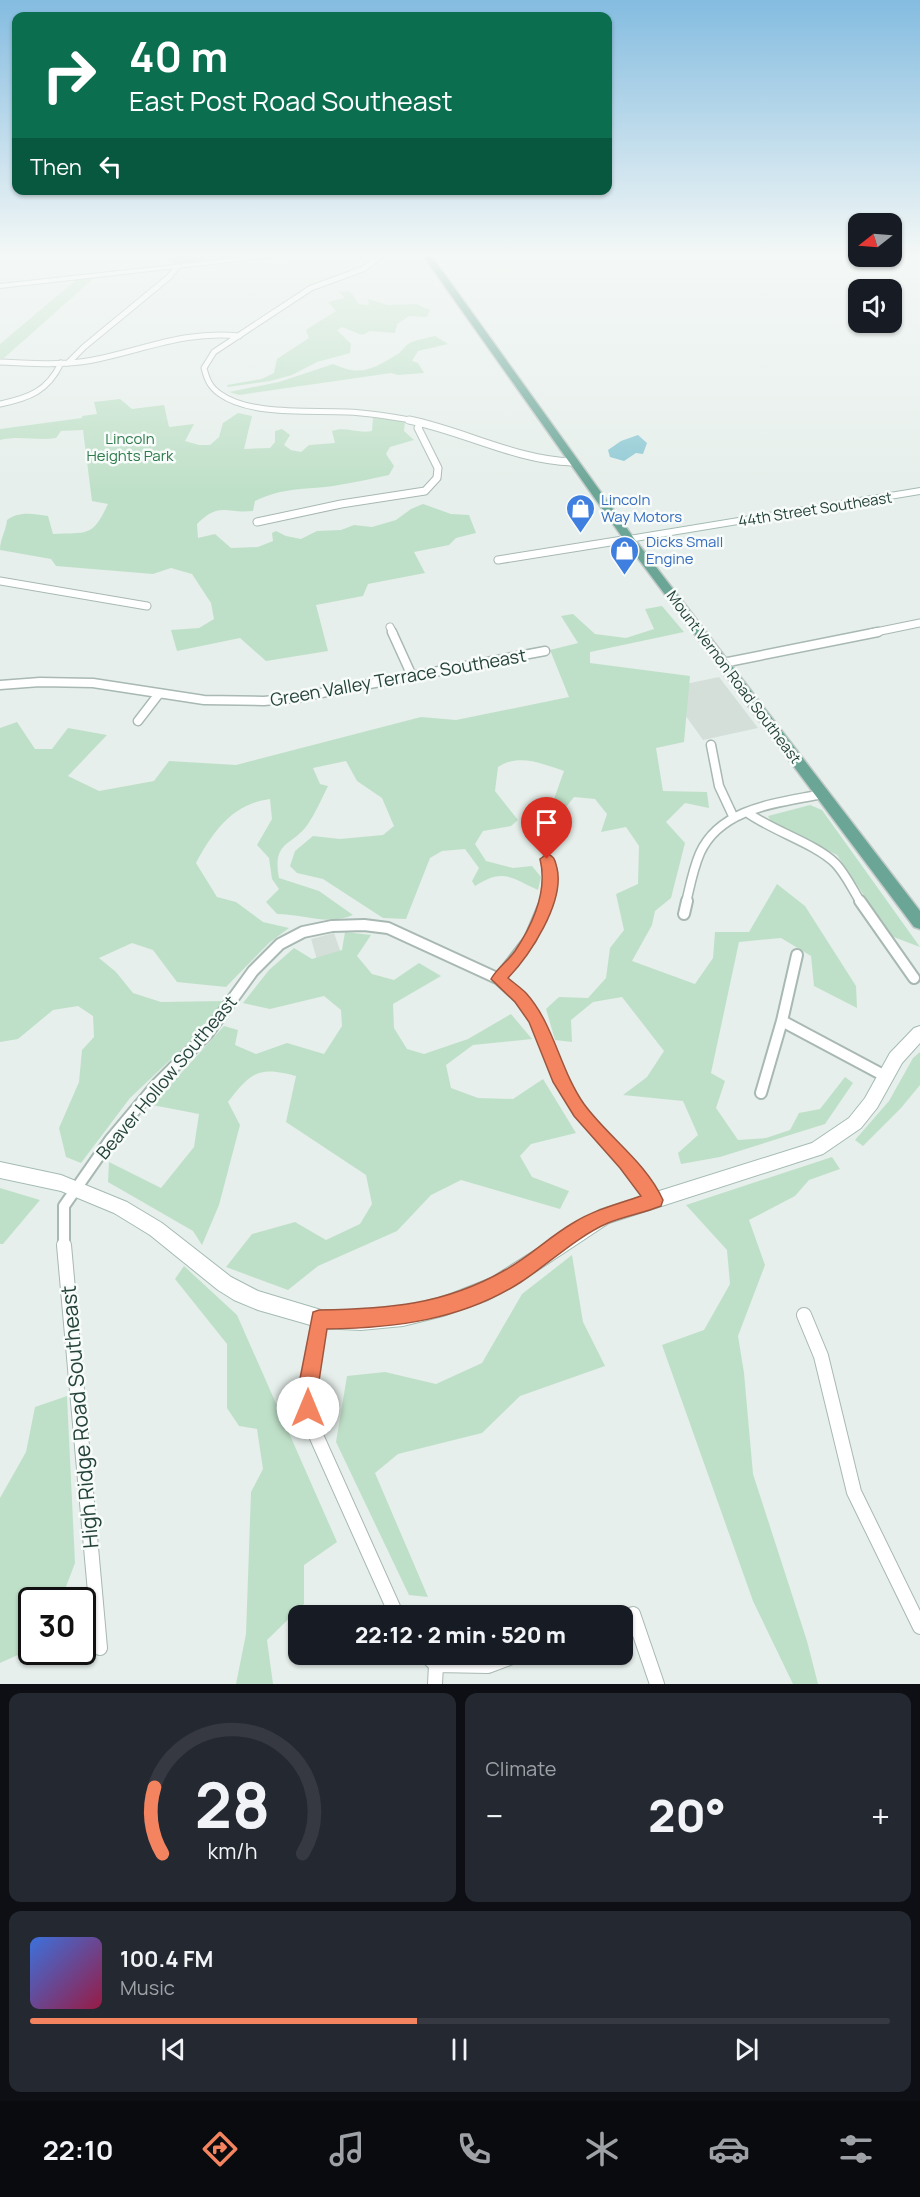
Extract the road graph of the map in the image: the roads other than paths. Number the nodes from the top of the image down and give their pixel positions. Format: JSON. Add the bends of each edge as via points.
{"nodes":[{"id":1,"x":102,"y":333,"type":"edge"},
{"id":2,"x":212,"y":333,"type":"edge"},
{"id":3,"x":220,"y":333,"type":"edge"},
{"id":4,"x":244,"y":333,"type":"edge"},
{"id":5,"x":481,"y":333,"type":"edge"},
{"id":6,"x":239,"y":336,"type":"junction"},
{"id":7,"x":0,"y":362,"type":"edge"},
{"id":8,"x":61,"y":363,"type":"junction"},
{"id":9,"x":68,"y":363,"type":"junction"},
{"id":10,"x":0,"y":404,"type":"edge"},
{"id":11,"x":420,"y":423,"type":"junction"},
{"id":12,"x":572,"y":462,"type":"junction"},
{"id":13,"x":920,"y":491,"type":"edge"},
{"id":14,"x":257,"y":522,"type":"dead end"},
{"id":15,"x":629,"y":539,"type":"junction"},
{"id":16,"x":498,"y":560,"type":"dead end"},
{"id":17,"x":0,"y":581,"type":"edge"},
{"id":18,"x":147,"y":606,"type":"dead end"},
{"id":19,"x":920,"y":623,"type":"edge"},
{"id":20,"x":390,"y":627,"type":"dead end"},
{"id":21,"x":545,"y":651,"type":"dead end"},
{"id":22,"x":723,"y":663,"type":"junction"},
{"id":23,"x":412,"y":676,"type":"junction"},
{"id":24,"x":0,"y":685,"type":"edge"},
{"id":25,"x":158,"y":695,"type":"junction"},
{"id":26,"x":138,"y":721,"type":"dead end"},
{"id":27,"x":711,"y":745,"type":"dead end"},
{"id":28,"x":822,"y":794,"type":"junction"},
{"id":29,"x":748,"y":813,"type":"junction"},
{"id":30,"x":733,"y":816,"type":"junction"},
{"id":31,"x":547,"y":859,"type":"dead end"},
{"id":32,"x":684,"y":914,"type":"dead end"},
{"id":33,"x":920,"y":923,"type":"edge"},
{"id":34,"x":797,"y":955,"type":"dead end"},
{"id":35,"x":914,"y":978,"type":"dead end"},
{"id":36,"x":499,"y":979,"type":"junction"},
{"id":37,"x":782,"y":1021,"type":"junction"},
{"id":38,"x":920,"y":1033,"type":"edge"},
{"id":39,"x":885,"y":1076,"type":"junction"},
{"id":40,"x":761,"y":1093,"type":"dead end"},
{"id":41,"x":0,"y":1170,"type":"edge"},
{"id":42,"x":77,"y":1189,"type":"junction"},
{"id":43,"x":654,"y":1200,"type":"junction"},
{"id":44,"x":804,"y":1315,"type":"dead end"},
{"id":45,"x":319,"y":1319,"type":"junction"},
{"id":46,"x":392,"y":1605,"type":"edge"},
{"id":47,"x":920,"y":1627,"type":"edge"},
{"id":48,"x":633,"y":1628,"type":"edge"},
{"id":49,"x":100,"y":1648,"type":"dead end"},
{"id":50,"x":431,"y":1665,"type":"edge"},
{"id":51,"x":435,"y":1684,"type":"edge"},
{"id":52,"x":657,"y":1684,"type":"edge"}],
"edges":[{"from":1,"to":9,"type":"street"},
{"from":2,"to":9,"type":"street"},
{"from":3,"to":6,"type":"street"},
{"from":4,"to":6,"type":"street"},
{"from":5,"to":12,"type":"main road","name":"Mount Vernon Road Southeast"},
{"from":6,"to":11,"type":"street","via":[[214,352],[204,368],[207,384],[223,397],[247,405],[359,412]]},
{"from":7,"to":8,"type":"street"},
{"from":8,"to":9,"type":"street"},
{"from":8,"to":10,"type":"street","via":[[48,387]]},
{"from":11,"to":12,"type":"street","via":[[543,460]]},
{"from":11,"to":14,"type":"street","via":[[418,428],[438,468],[431,488]]},
{"from":12,"to":15,"type":"main road","name":"Mount Vernon Road Southeast"},
{"from":13,"to":15,"type":"street","name":"44th Street Southeast"},
{"from":15,"to":16,"type":"street","name":"44th Street Southeast"},
{"from":15,"to":22,"type":"main road","name":"Mount Vernon Road Southeast"},
{"from":17,"to":18,"type":"street"},
{"from":19,"to":22,"type":"street"},
{"from":20,"to":23,"type":"street"},
{"from":21,"to":23,"type":"street","name":"Green Valley Terrace Southeast"},
{"from":22,"to":28,"type":"main road","name":"Mount Vernon Road Southeast"},
{"from":23,"to":25,"type":"street","name":"Green Valley Terrace Southeast","via":[[264,701]]},
{"from":24,"to":25,"type":"street","name":"Green Valley Terrace Southeast","via":[[93,683]]},
{"from":25,"to":26,"type":"street"},
{"from":27,"to":30,"type":"street","via":[[719,786]]},
{"from":28,"to":29,"type":"street"},
{"from":28,"to":33,"type":"main road","name":"Mount Vernon Road Southeast"},
{"from":29,"to":30,"type":"street"},
{"from":29,"to":35,"type":"street","via":[[835,863]]},
{"from":30,"to":32,"type":"street","via":[[715,830],[702,849]]},
{"from":31,"to":36,"type":"street","via":[[551,873],[545,908],[520,956]]},
{"from":34,"to":37,"type":"street"},
{"from":36,"to":42,"type":"street","name":"Beaver Hollow Southeast","via":[[388,928],[332,926],[280,944],[253,972],[208,1033],[157,1084],[110,1140]]},
{"from":36,"to":43,"type":"street","name":"Beaver Hollow Southeast","via":[[536,1019],[561,1082],[579,1111],[627,1163]]},
{"from":37,"to":39,"type":"street"},
{"from":37,"to":40,"type":"street"},
{"from":38,"to":39,"type":"street"},
{"from":39,"to":43,"type":"street","via":[[855,1123],[817,1149]]},
{"from":41,"to":42,"type":"street","via":[[54,1180]]},
{"from":42,"to":45,"type":"street","via":[[155,1228],[236,1290]]},
{"from":42,"to":49,"type":"street","name":"High Ridge Road Southeast","via":[[64,1206],[63,1238]]},
{"from":43,"to":45,"type":"street","via":[[579,1229],[512,1276],[471,1297],[381,1318]]},
{"from":44,"to":47,"type":"street","via":[[821,1356],[854,1492]]},
{"from":45,"to":46,"type":"street","via":[[307,1394],[310,1422]]},
{"from":48,"to":52,"type":"street"},
{"from":50,"to":51,"type":"street"}]}
